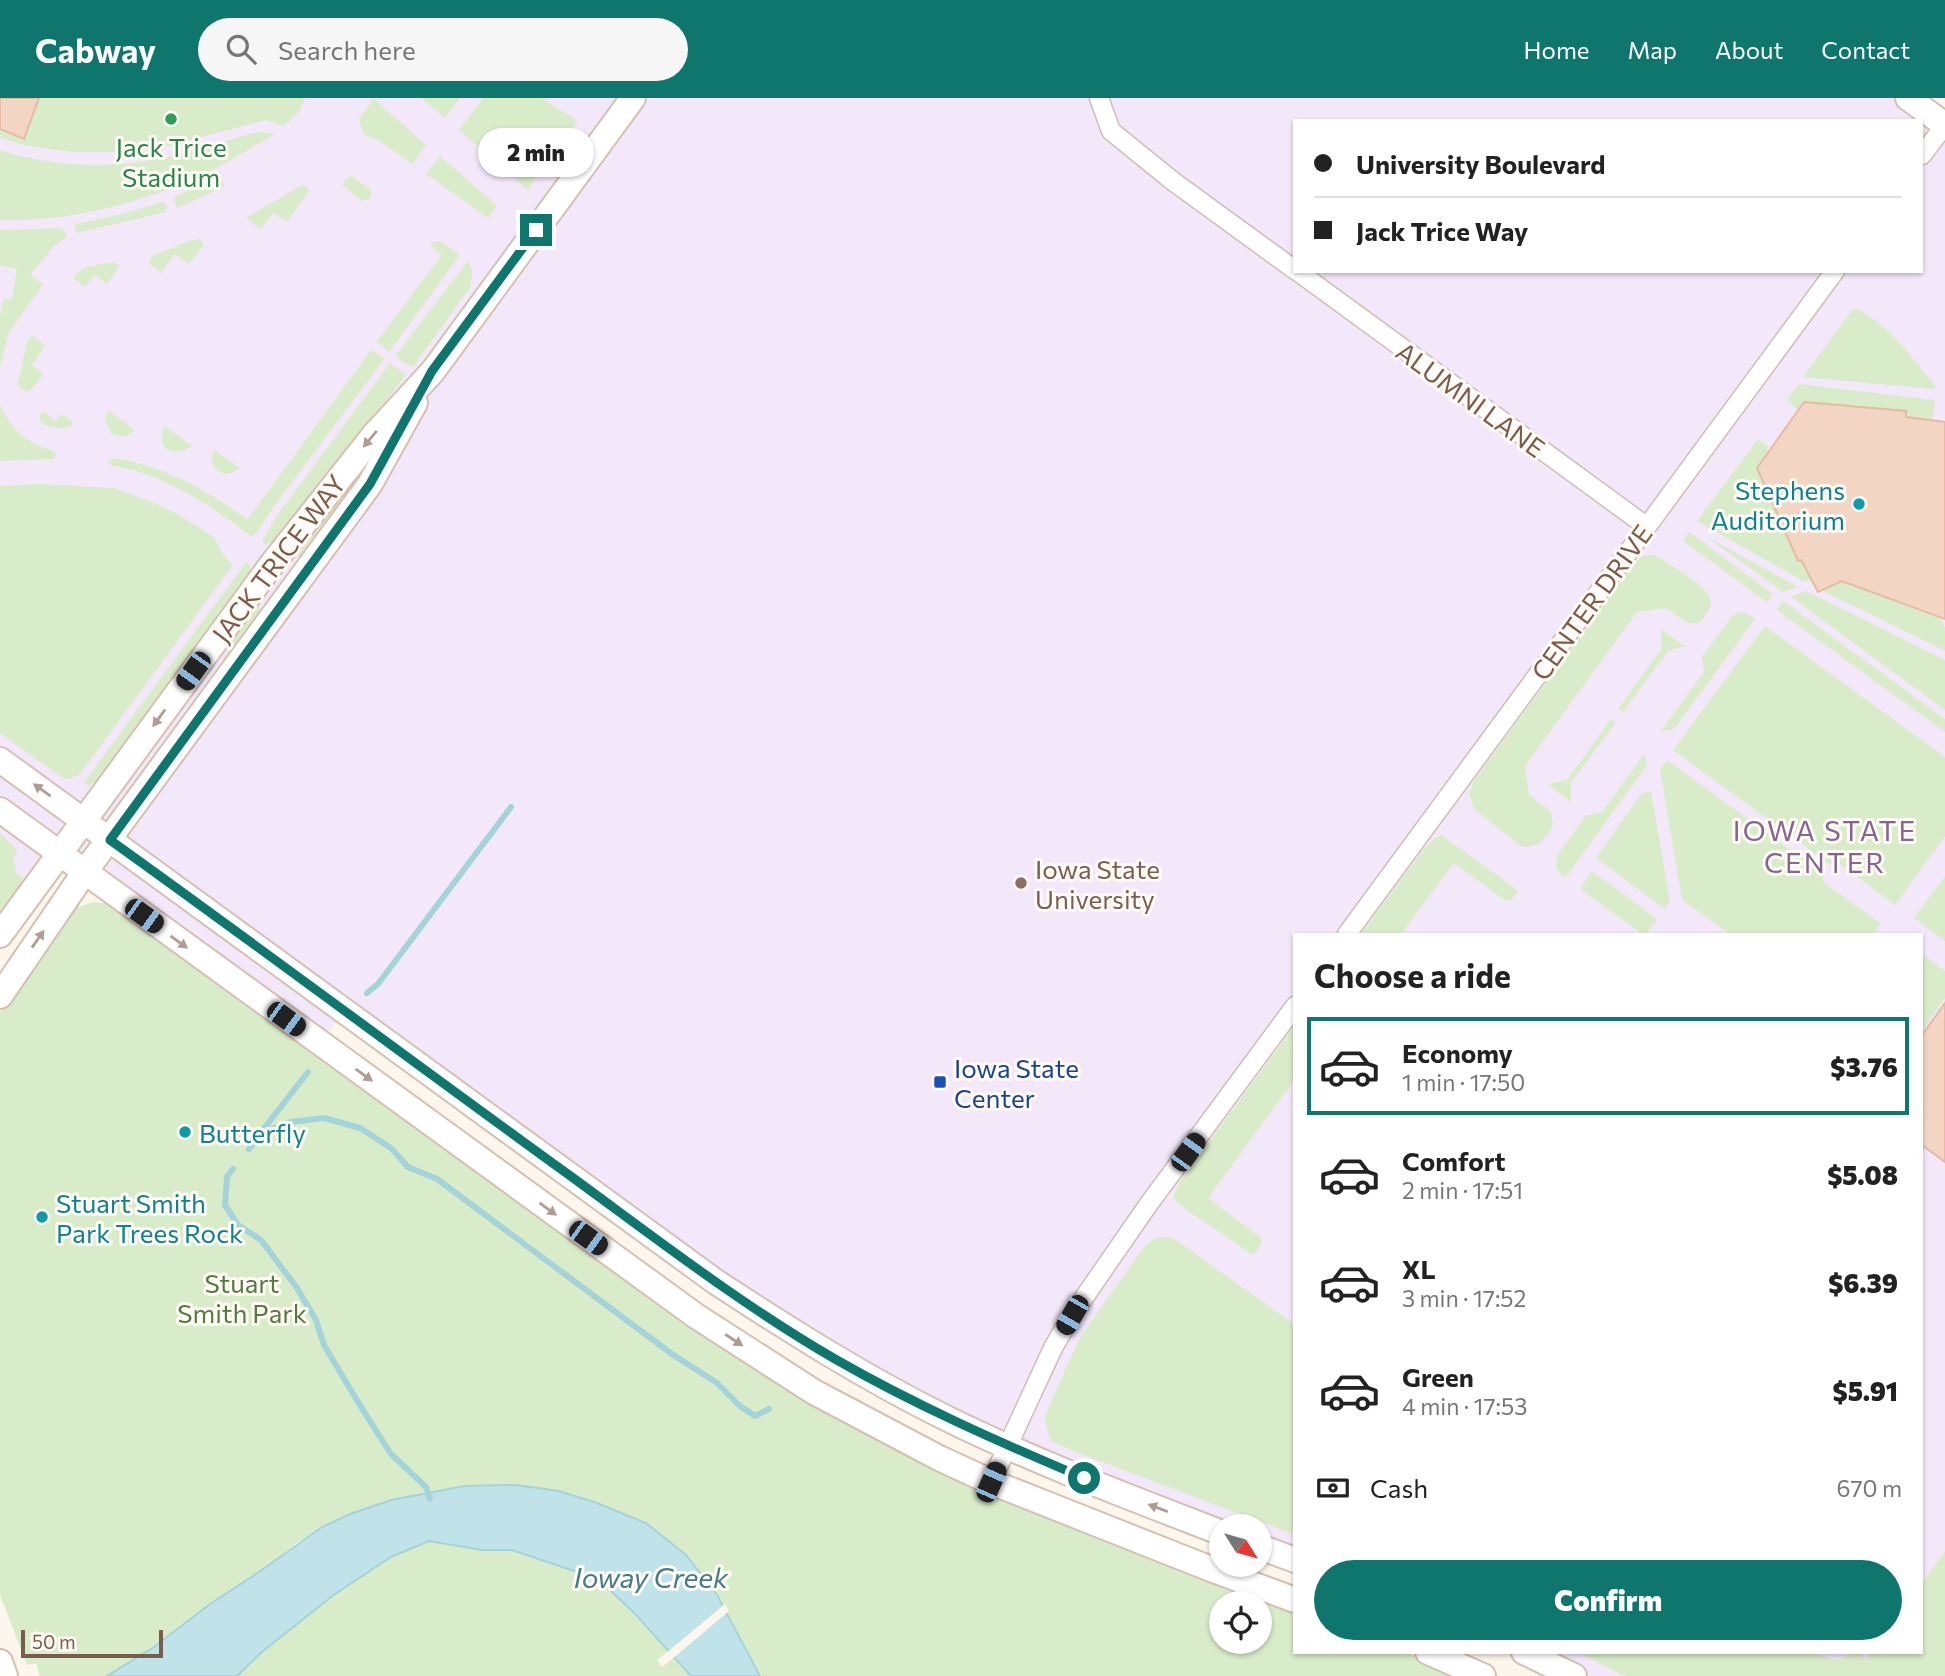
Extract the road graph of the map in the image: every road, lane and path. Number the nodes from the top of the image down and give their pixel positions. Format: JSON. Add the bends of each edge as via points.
{"nodes":[{"id":1,"x":633,"y":98,"type":"edge"},
{"id":2,"x":1099,"y":98,"type":"edge"},
{"id":3,"x":1908,"y":98,"type":"edge"},
{"id":4,"x":1945,"y":125,"type":"edge"},
{"id":5,"x":1923,"y":154,"type":"edge"},
{"id":6,"x":1293,"y":269,"type":"edge"},
{"id":7,"x":1299,"y":273,"type":"edge"},
{"id":8,"x":1834,"y":273,"type":"edge"},
{"id":9,"x":432,"y":371,"type":"junction"},
{"id":10,"x":1646,"y":526,"type":"junction"},
{"id":11,"x":0,"y":760,"type":"edge"},
{"id":12,"x":0,"y":810,"type":"edge"},
{"id":13,"x":83,"y":821,"type":"junction"},
{"id":14,"x":110,"y":840,"type":"junction"},
{"id":15,"x":58,"y":854,"type":"junction"},
{"id":16,"x":84,"y":873,"type":"junction"},
{"id":17,"x":1348,"y":933,"type":"edge"},
{"id":18,"x":0,"y":935,"type":"edge"},
{"id":19,"x":0,"y":996,"type":"edge"},
{"id":20,"x":1293,"y":1009,"type":"edge"},
{"id":21,"x":1008,"y":1446,"type":"junction"},
{"id":22,"x":991,"y":1482,"type":"junction"},
{"id":23,"x":1209,"y":1528,"type":"edge"},
{"id":24,"x":1272,"y":1551,"type":"edge"},
{"id":25,"x":1293,"y":1559,"type":"edge"},
{"id":26,"x":1293,"y":1599,"type":"edge"},
{"id":27,"x":1433,"y":1654,"type":"edge"},
{"id":28,"x":1528,"y":1654,"type":"edge"},
{"id":29,"x":1483,"y":1676,"type":"edge"},
{"id":30,"x":1574,"y":1676,"type":"edge"}],
"edges":[{"from":1,"to":9,"type":"main road","name":"JACK TRICE WAY"},
{"from":2,"to":6,"type":"street","name":"ALUMNI LANE","via":[[1111,131]]},
{"from":3,"to":4,"type":"main road"},
{"from":4,"to":5,"type":"street"},
{"from":7,"to":10,"type":"street","name":"ALUMNI LANE"},
{"from":8,"to":10,"type":"street","name":"CENTER DRIVE"},
{"from":9,"to":13,"type":"main road","name":"JACK TRICE WAY","one_way":true,"via":[[347,467]]},
{"from":9,"to":14,"type":"main road","name":"JACK TRICE WAY","via":[[370,484]]},
{"from":10,"to":17,"type":"street","name":"CENTER DRIVE"},
{"from":13,"to":11,"type":"main road","one_way":true},
{"from":12,"to":15,"type":"main road"},
{"from":13,"to":14,"type":"main road"},
{"from":13,"to":15,"type":"main road","name":"JACK TRICE WAY"},
{"from":14,"to":16,"type":"main road","name":"JACK TRICE WAY"},
{"from":14,"to":21,"type":"main road","via":[[716,1282],[835,1358],[947,1419]]},
{"from":15,"to":16,"type":"main road"},
{"from":15,"to":18,"type":"main road","name":"JACK TRICE WAY"},
{"from":19,"to":16,"type":"main road","name":"JACK TRICE WAY","one_way":true},
{"from":16,"to":22,"type":"main road","one_way":true,"via":[[696,1316],[814,1392]]},
{"from":20,"to":21,"type":"street","via":[[1072,1315]]},
{"from":21,"to":22,"type":"street"},
{"from":23,"to":21,"type":"main road","one_way":true},
{"from":22,"to":26,"type":"main road"},
{"from":24,"to":25,"type":"main road"},
{"from":27,"to":29,"type":"main road"},
{"from":28,"to":30,"type":"main road"}]}
